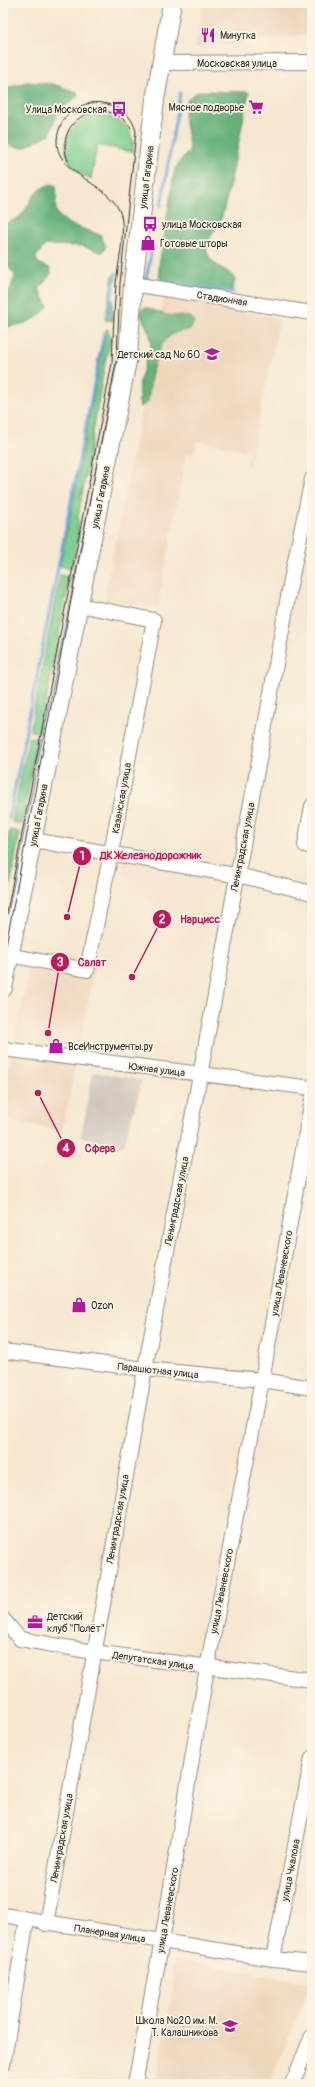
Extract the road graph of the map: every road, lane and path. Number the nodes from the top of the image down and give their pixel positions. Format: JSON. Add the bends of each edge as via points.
{"nodes":[{"id":1,"x":172,"y":3,"type":"edge"},
{"id":2,"x":312,"y":62,"type":"edge"},
{"id":3,"x":161,"y":63,"type":"junction"},
{"id":4,"x":133,"y":284,"type":"junction"},
{"id":5,"x":312,"y":313,"type":"edge"},
{"id":6,"x":312,"y":479,"type":"edge"},
{"id":7,"x":79,"y":605,"type":"junction"},
{"id":8,"x":312,"y":806,"type":"edge"},
{"id":9,"x":33,"y":840,"type":"junction"},
{"id":10,"x":312,"y":847,"type":"edge"},
{"id":11,"x":110,"y":853,"type":"junction"},
{"id":12,"x":236,"y":876,"type":"junction"},
{"id":13,"x":312,"y":893,"type":"edge"},
{"id":14,"x":9,"y":955,"type":"junction"},
{"id":15,"x":3,"y":988,"type":"edge"},
{"id":16,"x":3,"y":1050,"type":"edge"},
{"id":17,"x":200,"y":1074,"type":"junction"},
{"id":18,"x":312,"y":1088,"type":"edge"},
{"id":19,"x":312,"y":1099,"type":"edge"},
{"id":20,"x":3,"y":1352,"type":"edge"},
{"id":21,"x":145,"y":1369,"type":"junction"},
{"id":22,"x":262,"y":1380,"type":"junction"},
{"id":23,"x":312,"y":1388,"type":"edge"},
{"id":24,"x":3,"y":1619,"type":"edge"},
{"id":25,"x":93,"y":1652,"type":"junction"},
{"id":26,"x":207,"y":1668,"type":"junction"},
{"id":27,"x":312,"y":1680,"type":"edge"},
{"id":28,"x":312,"y":1758,"type":"edge"},
{"id":29,"x":3,"y":1915,"type":"edge"},
{"id":30,"x":27,"y":1919,"type":"junction"},
{"id":31,"x":46,"y":1924,"type":"junction"},
{"id":32,"x":162,"y":1942,"type":"junction"},
{"id":33,"x":273,"y":1959,"type":"junction"},
{"id":34,"x":312,"y":1964,"type":"edge"},
{"id":35,"x":312,"y":2036,"type":"edge"},
{"id":36,"x":5,"y":2041,"type":"edge"},
{"id":37,"x":3,"y":2065,"type":"edge"},
{"id":38,"x":135,"y":2084,"type":"edge"},
{"id":39,"x":292,"y":2084,"type":"edge"}],
"edges":[{"from":1,"to":3,"type":"main road","name":"улица Гагарина"},
{"from":2,"to":3,"type":"street","name":"Московская улица"},
{"from":3,"to":4,"type":"main road","name":"улица Гагарина"},
{"from":4,"to":5,"type":"street","name":"Стадионная"},
{"from":4,"to":7,"type":"main road","name":"улица Гагарина","via":[[128,356]]},
{"from":6,"to":12,"type":"street","name":"Ленинградская улица","via":[[290,580]]},
{"from":7,"to":9,"type":"main road","name":"улица Гагарина"},
{"from":7,"to":11,"type":"street","name":"Казанская улица","via":[[154,620]]},
{"from":8,"to":10,"type":"street","via":[[305,845]]},
{"from":9,"to":11,"type":"street"},
{"from":9,"to":14,"type":"main road","name":"улица Гагарина"},
{"from":11,"to":12,"type":"street"},
{"from":11,"to":14,"type":"street","name":"Казанская улица","via":[[87,970]]},
{"from":12,"to":13,"type":"street"},
{"from":12,"to":17,"type":"street","name":"Ленинградская улица"},
{"from":14,"to":15,"type":"main road","name":"улица Гагарина"},
{"from":16,"to":17,"type":"street","name":"Южная улица"},
{"from":17,"to":18,"type":"street","name":"Южная улица"},
{"from":17,"to":21,"type":"street","name":"Ленинградская улица"},
{"from":19,"to":22,"type":"street","name":"улица Леваневского"},
{"from":20,"to":21,"type":"street","name":"Парашютная улица"},
{"from":21,"to":22,"type":"street","name":"Парашютная улица"},
{"from":21,"to":25,"type":"street","name":"Ленинградская улица"},
{"from":22,"to":23,"type":"street","name":"Парашютная улица"},
{"from":22,"to":26,"type":"street","name":"улица Леваневского"},
{"from":24,"to":25,"type":"street","name":"Депутатская улица","via":[[20,1639]]},
{"from":25,"to":26,"type":"street","name":"Депутатская улица"},
{"from":25,"to":31,"type":"street","name":"Ленинградская улица"},
{"from":26,"to":27,"type":"street","name":"Депутатская улица"},
{"from":26,"to":32,"type":"street","name":"улица Леваневского"},
{"from":28,"to":33,"type":"street","name":"улица Чкалова"},
{"from":29,"to":30,"type":"street","name":"Планерная улица"},
{"from":30,"to":31,"type":"street","name":"Планерная улица"},
{"from":30,"to":36,"type":"street"},
{"from":31,"to":32,"type":"street","name":"Планерная улица"},
{"from":32,"to":33,"type":"street","name":"Планерная улица"},
{"from":32,"to":38,"type":"street","name":"улица Леваневского"},
{"from":33,"to":34,"type":"street","name":"Планерная улица"},
{"from":35,"to":39,"type":"street"},
{"from":36,"to":37,"type":"street"}]}
